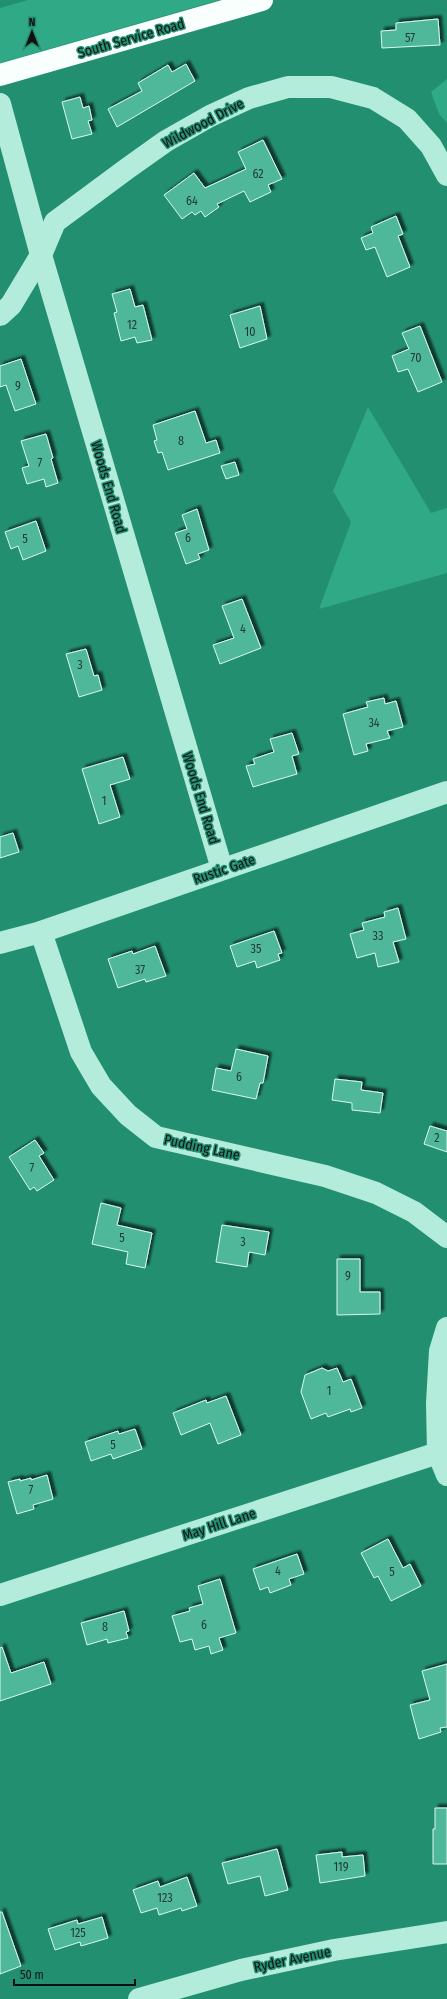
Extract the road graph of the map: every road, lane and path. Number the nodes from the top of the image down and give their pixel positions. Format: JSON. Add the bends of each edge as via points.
{"nodes":[{"id":1,"x":262,"y":0,"type":"edge"},
{"id":2,"x":0,"y":75,"type":"edge"},
{"id":3,"x":0,"y":104,"type":"edge"},
{"id":4,"x":447,"y":174,"type":"edge"},
{"id":5,"x":41,"y":255,"type":"junction"},
{"id":6,"x":0,"y":315,"type":"edge"},
{"id":7,"x":447,"y":792,"type":"edge"},
{"id":8,"x":222,"y":869,"type":"junction"},
{"id":9,"x":41,"y":932,"type":"junction"},
{"id":10,"x":0,"y":943,"type":"edge"},
{"id":11,"x":447,"y":1237,"type":"edge"},
{"id":12,"x":447,"y":1328,"type":"edge"},
{"id":13,"x":438,"y":1453,"type":"junction"},
{"id":14,"x":447,"y":1475,"type":"edge"},
{"id":15,"x":0,"y":1595,"type":"edge"},
{"id":16,"x":447,"y":1932,"type":"edge"},
{"id":17,"x":139,"y":1999,"type":"edge"}],
"edges":[{"from":1,"to":2,"type":"main road","name":"South Service Road"},
{"from":3,"to":5,"type":"street","name":"Woods End Road"},
{"from":4,"to":5,"type":"street","name":"Wildwood Drive","via":[[431,146],[407,119],[373,98],[331,87],[288,87],[249,98],[166,141],[55,222]]},
{"from":5,"to":6,"type":"street","name":"Wildwood Drive","via":[[11,305]]},
{"from":5,"to":8,"type":"street","name":"Woods End Road"},
{"from":7,"to":8,"type":"street","name":"Rustic Gate"},
{"from":8,"to":9,"type":"street","name":"Rustic Gate"},
{"from":9,"to":10,"type":"street","name":"Rustic Gate"},
{"from":9,"to":11,"type":"street","name":"Pudding Lane","via":[[81,1052],[101,1086],[128,1115],[156,1138],[318,1174],[376,1193],[414,1212]]},
{"from":12,"to":13,"type":"street","via":[[440,1351]]},
{"from":13,"to":14,"type":"street"},
{"from":13,"to":15,"type":"street","name":"May Hill Lane"},
{"from":16,"to":17,"type":"street","name":"Ryder Avenue","via":[[334,1950],[241,1970]]}]}
